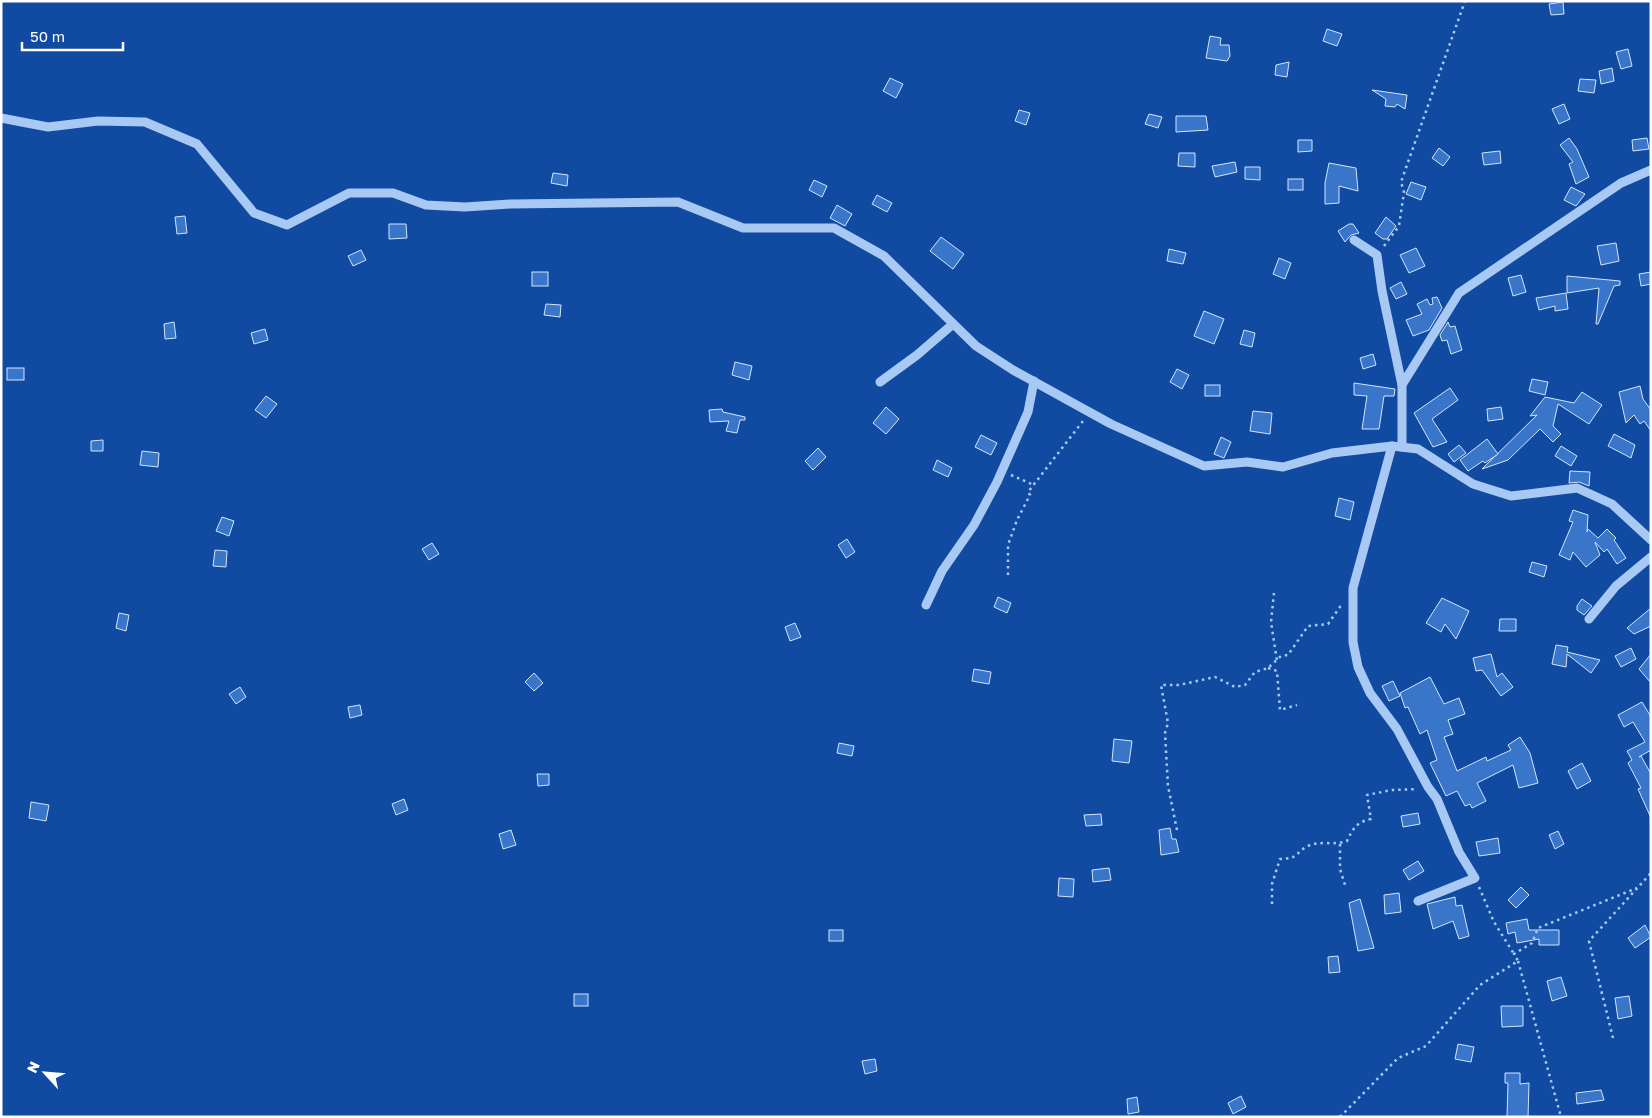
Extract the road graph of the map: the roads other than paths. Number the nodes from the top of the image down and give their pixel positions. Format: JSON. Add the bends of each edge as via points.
{"nodes":[{"id":1,"x":1,"y":118,"type":"edge"},
{"id":2,"x":1651,"y":170,"type":"edge"},
{"id":3,"x":1354,"y":240,"type":"dead end"},
{"id":4,"x":953,"y":324,"type":"junction"},
{"id":5,"x":1034,"y":381,"type":"junction"},
{"id":6,"x":880,"y":382,"type":"dead end"},
{"id":7,"x":1402,"y":385,"type":"junction"},
{"id":8,"x":1397,"y":446,"type":"junction"},
{"id":9,"x":1651,"y":540,"type":"edge"},
{"id":10,"x":1651,"y":557,"type":"edge"},
{"id":11,"x":926,"y":605,"type":"dead end"},
{"id":12,"x":1589,"y":619,"type":"dead end"},
{"id":13,"x":1418,"y":901,"type":"dead end"}],
"edges":[{"from":1,"to":4,"type":"street","via":[[48,127],[98,121],[145,122],[197,144],[254,213],[287,225],[349,193],[393,192],[426,205],[465,207],[678,202],[744,228],[834,228],[884,256]]},
{"from":2,"to":7,"type":"street","via":[[1621,183],[1459,293]]},
{"from":3,"to":7,"type":"street","via":[[1377,255]]},
{"from":4,"to":5,"type":"street","via":[[976,346]]},
{"from":4,"to":6,"type":"street"},
{"from":5,"to":8,"type":"street","via":[[1111,424],[1204,466],[1247,462],[1283,467],[1332,453]]},
{"from":5,"to":11,"type":"street","via":[[1028,412],[1002,472],[974,525],[942,571]]},
{"from":7,"to":8,"type":"street"},
{"from":8,"to":9,"type":"street","via":[[1418,449],[1473,484],[1511,496],[1577,488],[1612,504]]},
{"from":8,"to":13,"type":"street","via":[[1353,588],[1353,642],[1358,667],[1370,693],[1397,729],[1437,799],[1459,852],[1475,878]]},
{"from":10,"to":12,"type":"street","via":[[1616,586]]}]}
